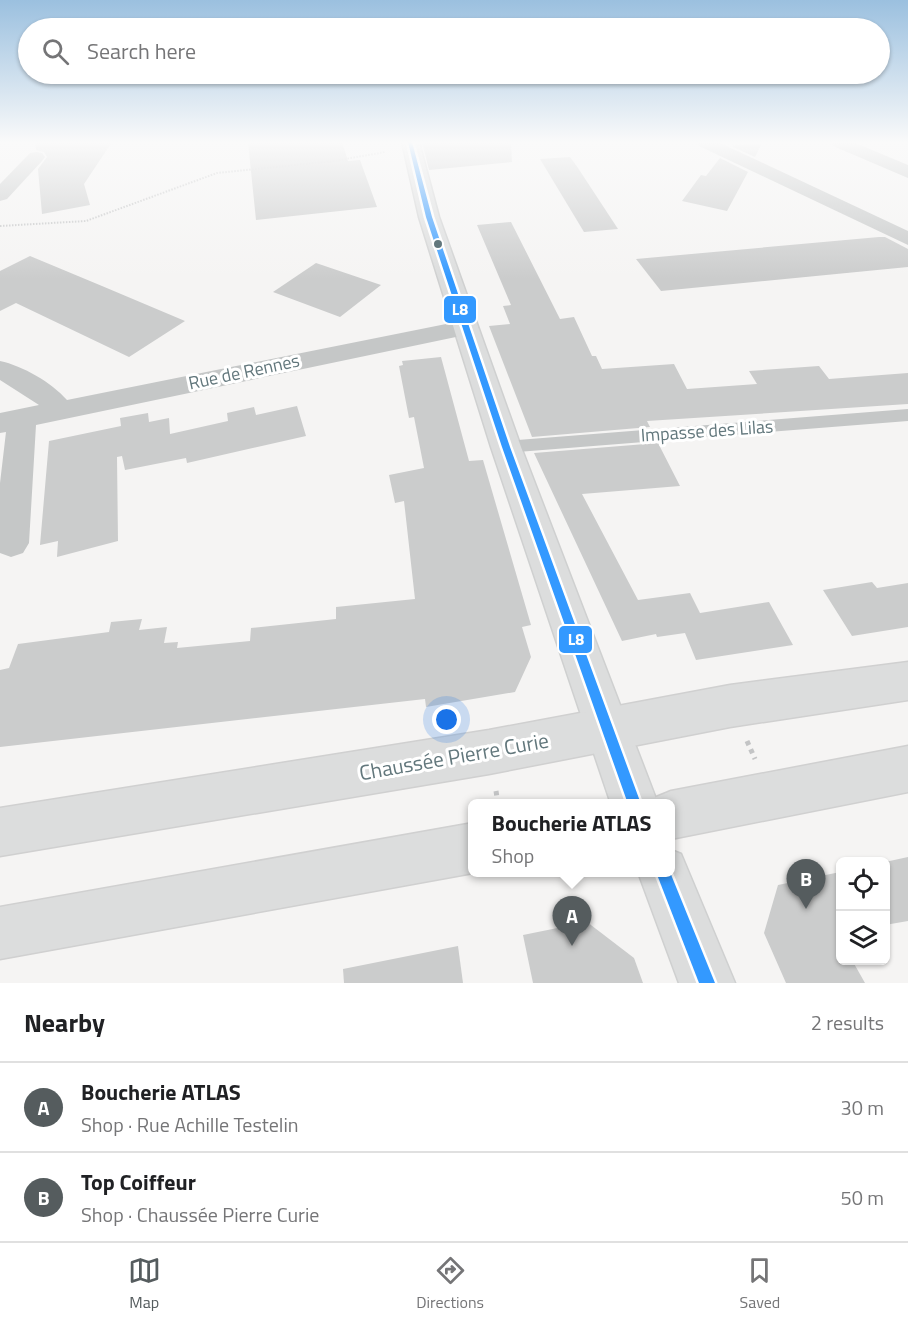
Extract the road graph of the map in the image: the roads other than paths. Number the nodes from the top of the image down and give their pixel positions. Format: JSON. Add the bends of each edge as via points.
{"nodes":[{"id":1,"x":421,"y":188,"type":"edge"},
{"id":2,"x":801,"y":188,"type":"edge"},
{"id":3,"x":908,"y":239,"type":"edge"},
{"id":4,"x":466,"y":328,"type":"junction"},
{"id":5,"x":0,"y":369,"type":"edge"},
{"id":6,"x":60,"y":410,"type":"junction"},
{"id":7,"x":908,"y":415,"type":"edge"},
{"id":8,"x":11,"y":420,"type":"edge"},
{"id":9,"x":506,"y":447,"type":"junction"},
{"id":10,"x":11,"y":543,"type":"dead end"},
{"id":11,"x":908,"y":681,"type":"edge"},
{"id":12,"x":606,"y":730,"type":"junction"},
{"id":13,"x":908,"y":770,"type":"edge"},
{"id":14,"x":633,"y":799,"type":"edge"},
{"id":15,"x":675,"y":814,"type":"edge"},
{"id":16,"x":0,"y":832,"type":"edge"},
{"id":17,"x":468,"y":849,"type":"edge"},
{"id":18,"x":665,"y":877,"type":"edge"},
{"id":19,"x":0,"y":933,"type":"edge"},
{"id":20,"x":707,"y":983,"type":"edge"}],
"edges":[{"from":1,"to":4,"type":"street"},
{"from":2,"to":3,"type":"street"},
{"from":4,"to":6,"type":"street","name":"Rue de Rennes"},
{"from":4,"to":9,"type":"street"},
{"from":5,"to":6,"type":"street","via":[[52,399]]},
{"from":6,"to":8,"type":"street","name":"Rue de Rennes"},
{"from":7,"to":9,"type":"lane","name":"Impasse des Lilas"},
{"from":8,"to":10,"type":"street","name":"Rue de Rennes"},
{"from":9,"to":12,"type":"street"},
{"from":11,"to":12,"type":"street","name":"Chaussée Pierre Curie","via":[[730,706]]},
{"from":12,"to":14,"type":"street"},
{"from":12,"to":16,"type":"street","name":"Chaussée Pierre Curie"},
{"from":13,"to":15,"type":"street"},
{"from":17,"to":19,"type":"street"},
{"from":18,"to":20,"type":"street"}]}
